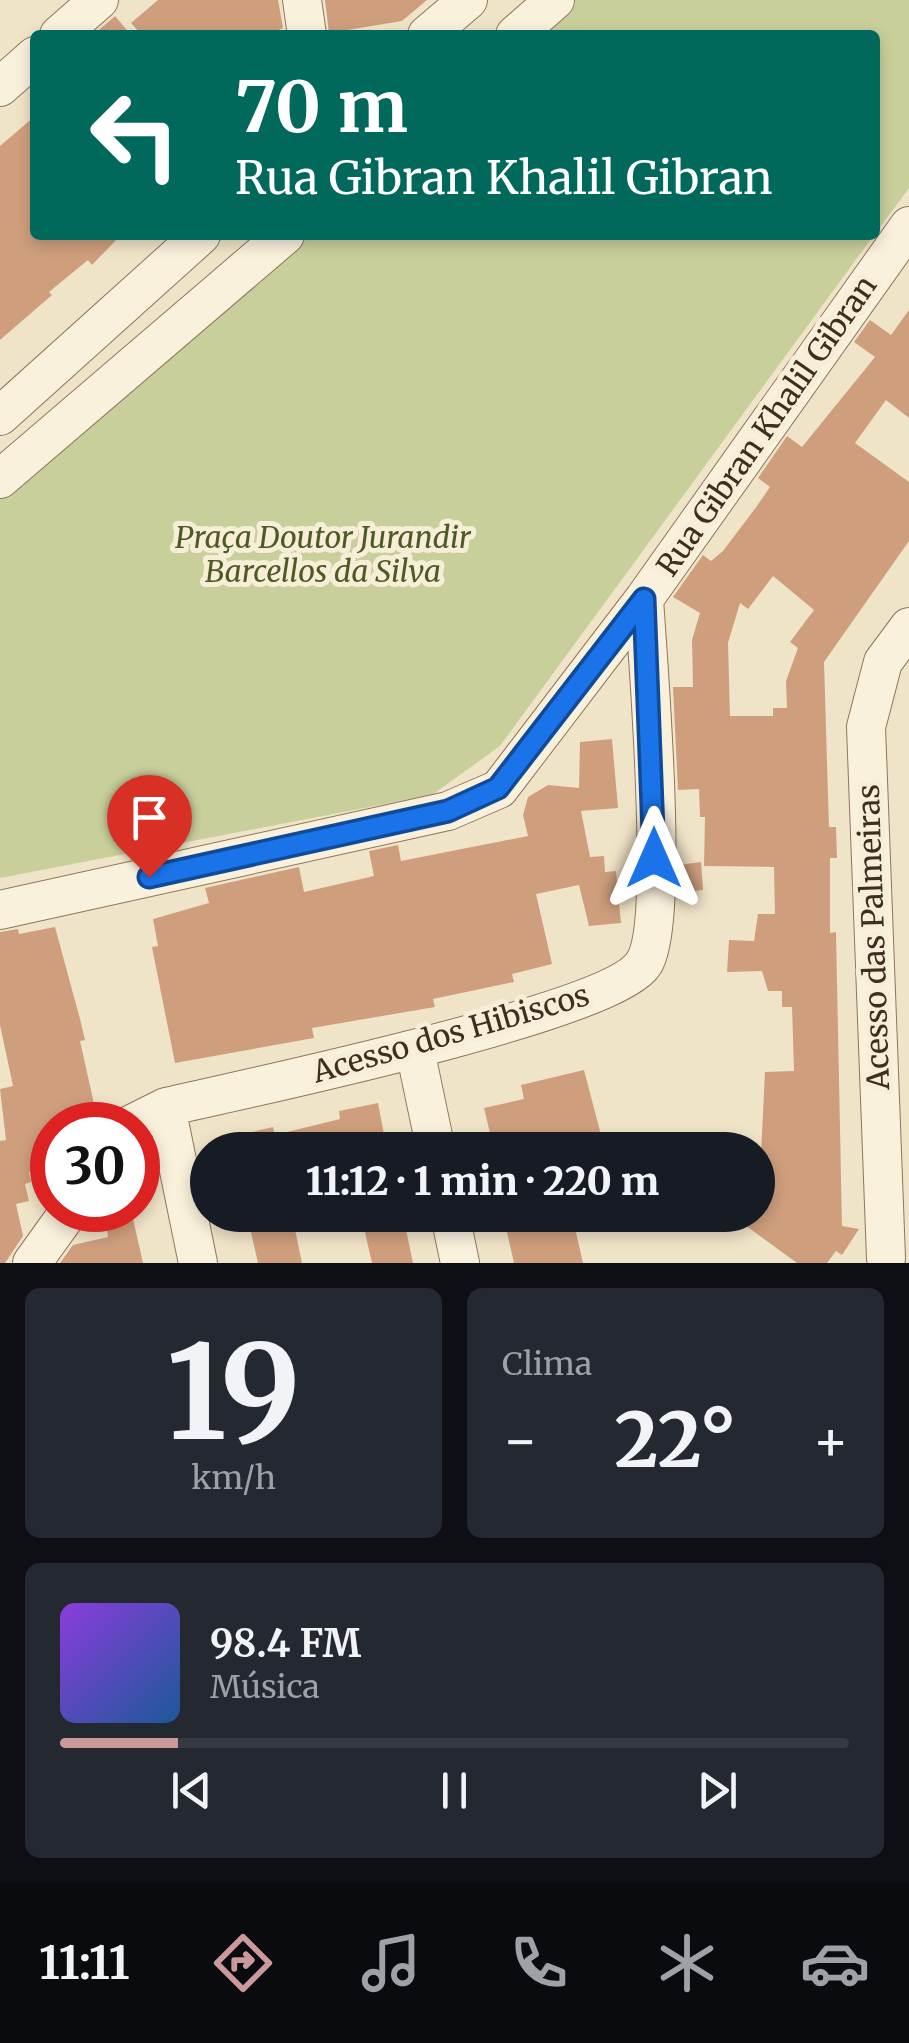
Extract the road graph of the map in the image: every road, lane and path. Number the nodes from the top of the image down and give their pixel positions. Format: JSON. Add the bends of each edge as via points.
{"nodes":[{"id":1,"x":99,"y":0,"type":"edge"},
{"id":2,"x":302,"y":0,"type":"edge"},
{"id":3,"x":468,"y":0,"type":"edge"},
{"id":4,"x":549,"y":3,"type":"edge"},
{"id":5,"x":65,"y":30,"type":"edge"},
{"id":6,"x":306,"y":30,"type":"edge"},
{"id":7,"x":433,"y":30,"type":"edge"},
{"id":8,"x":520,"y":30,"type":"edge"},
{"id":9,"x":30,"y":60,"type":"edge"},
{"id":10,"x":0,"y":87,"type":"edge"},
{"id":11,"x":909,"y":226,"type":"edge"},
{"id":12,"x":196,"y":240,"type":"edge"},
{"id":13,"x":279,"y":240,"type":"edge"},
{"id":14,"x":75,"y":350,"type":"junction"},
{"id":15,"x":112,"y":387,"type":"junction"},
{"id":16,"x":0,"y":416,"type":"edge"},
{"id":17,"x":0,"y":478,"type":"edge"},
{"id":18,"x":644,"y":599,"type":"junction"},
{"id":19,"x":909,"y":627,"type":"edge"},
{"id":20,"x":0,"y":910,"type":"edge"},
{"id":21,"x":415,"y":1050,"type":"junction"},
{"id":22,"x":166,"y":1107,"type":"junction"},
{"id":23,"x":160,"y":1110,"type":"edge"},
{"id":24,"x":432,"y":1132,"type":"edge"},
{"id":25,"x":909,"y":1228,"type":"edge"},
{"id":26,"x":54,"y":1232,"type":"edge"},
{"id":27,"x":454,"y":1232,"type":"edge"},
{"id":28,"x":884,"y":1261,"type":"edge"},
{"id":29,"x":32,"y":1263,"type":"edge"},
{"id":30,"x":198,"y":1263,"type":"edge"},
{"id":31,"x":460,"y":1263,"type":"edge"}],
"edges":[{"from":1,"to":5,"type":"street"},
{"from":2,"to":6,"type":"street"},
{"from":3,"to":7,"type":"street"},
{"from":4,"to":8,"type":"street"},
{"from":9,"to":10,"type":"street"},
{"from":11,"to":18,"type":"street","name":"Rua Gibran Khalil Gibran"},
{"from":12,"to":14,"type":"street"},
{"from":13,"to":15,"type":"street"},
{"from":14,"to":15,"type":"street"},
{"from":14,"to":16,"type":"street"},
{"from":15,"to":17,"type":"street"},
{"from":18,"to":20,"type":"street","name":"Rua Gibran Khalil Gibran","via":[[498,788],[448,811]]},
{"from":18,"to":21,"type":"street","name":"Acesso dos Hibiscos","via":[[655,933],[644,965],[611,989]]},
{"from":19,"to":28,"type":"street","name":"Acesso das Palmeiras","via":[[883,662],[866,727]]},
{"from":21,"to":22,"type":"street","name":"Acesso dos Hibiscos"},
{"from":21,"to":24,"type":"street"},
{"from":22,"to":23,"type":"street","name":"Acesso dos Hibiscos"},
{"from":22,"to":30,"type":"street"},
{"from":25,"to":28,"type":"street"},
{"from":26,"to":29,"type":"street"},
{"from":27,"to":31,"type":"street"}]}
